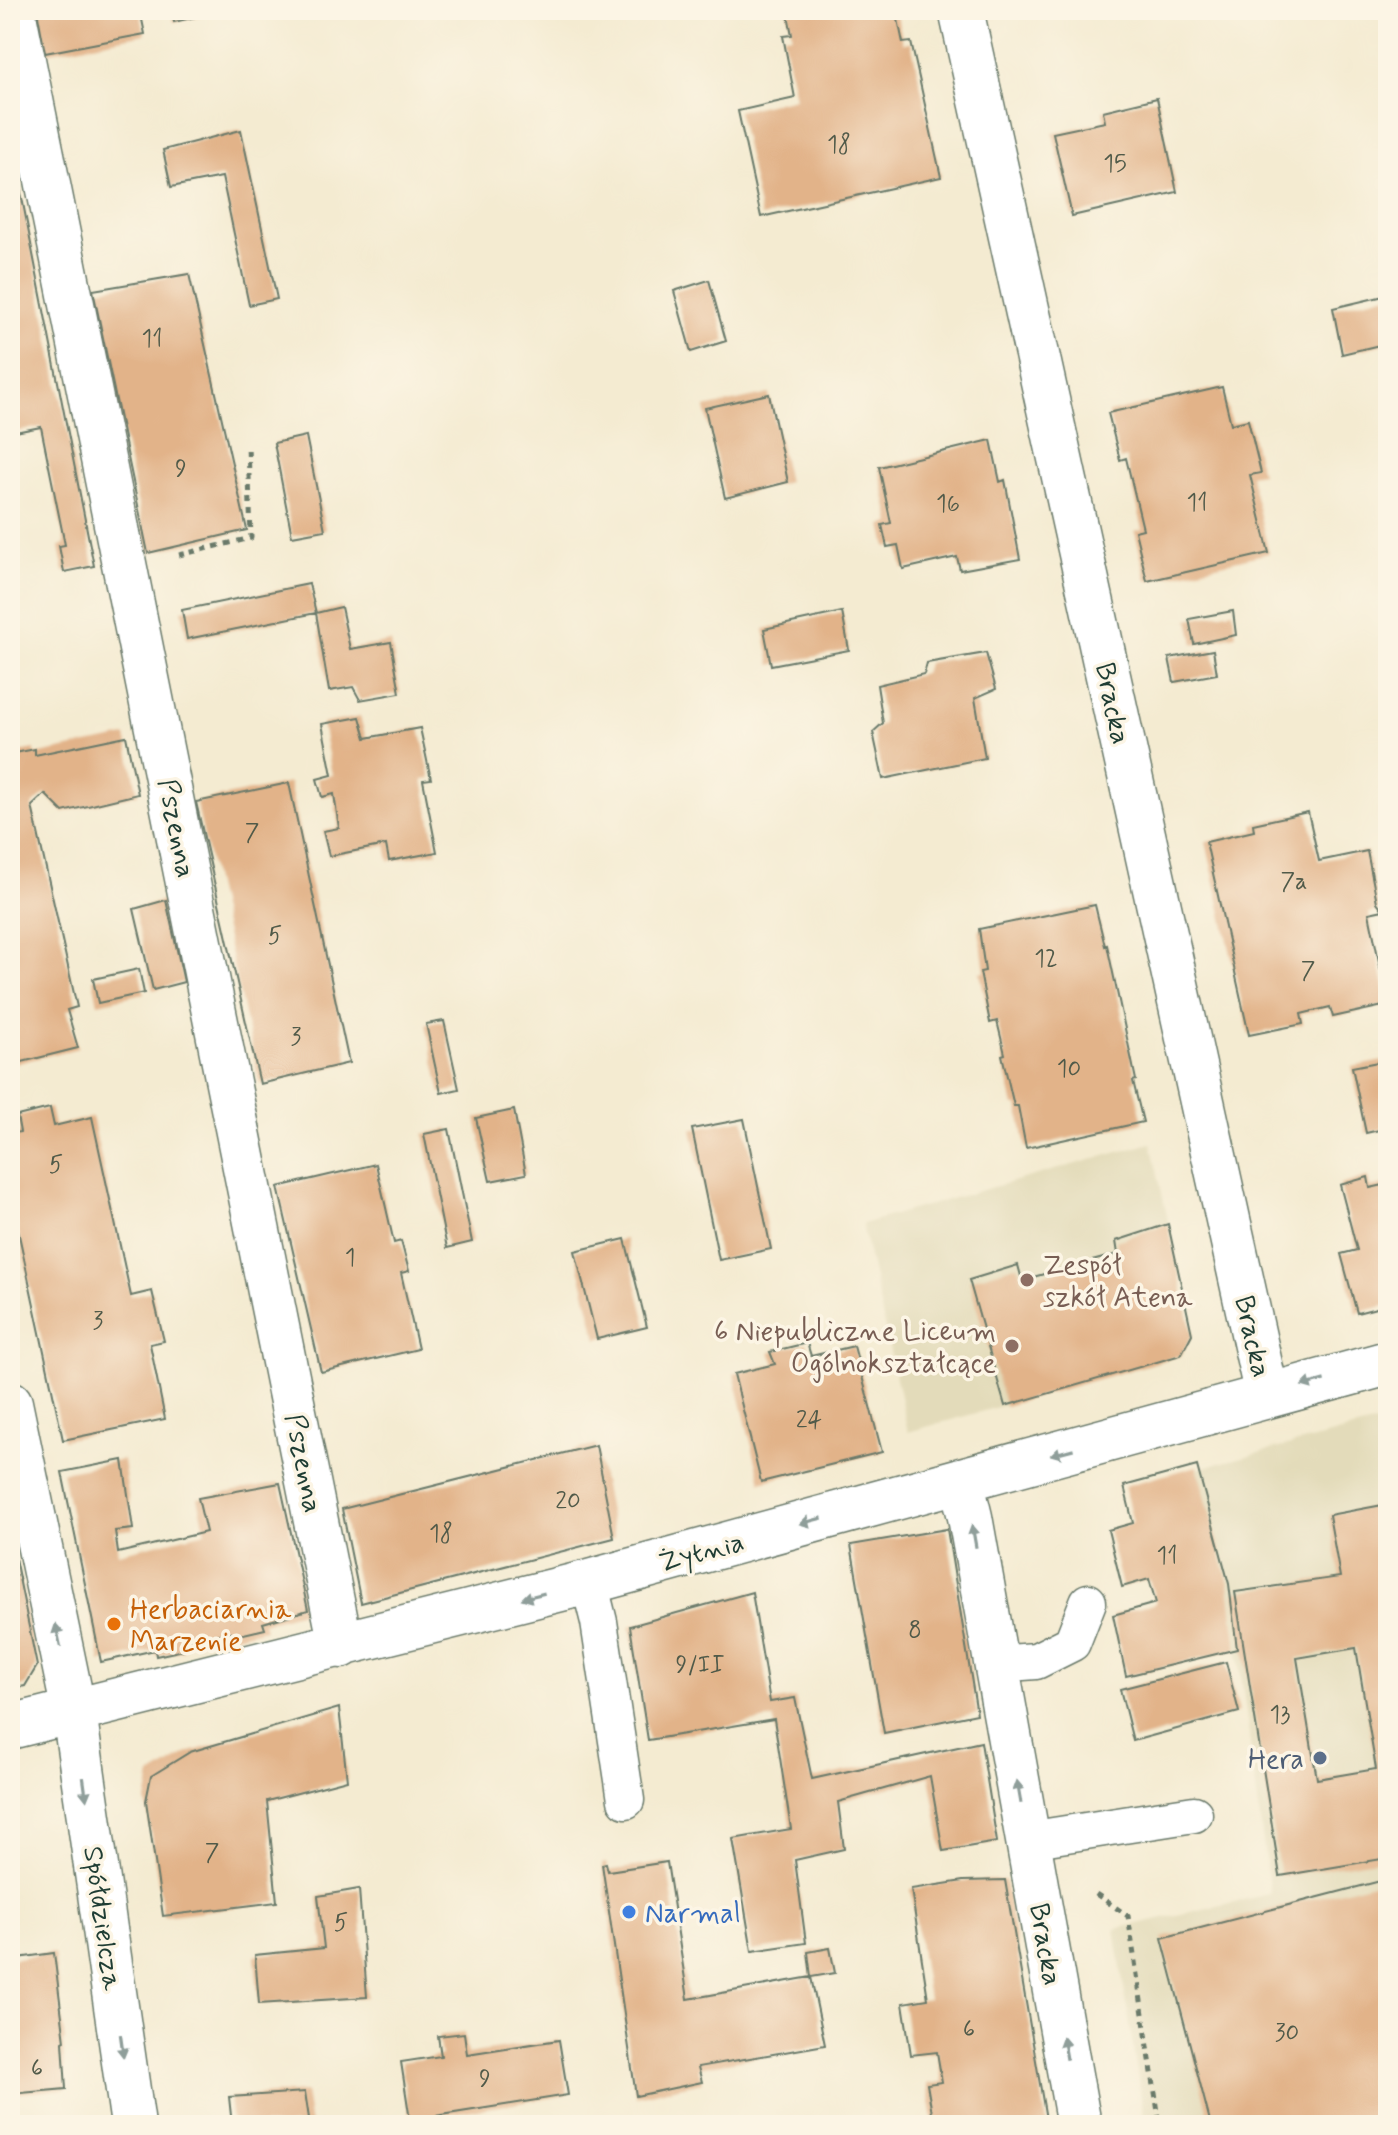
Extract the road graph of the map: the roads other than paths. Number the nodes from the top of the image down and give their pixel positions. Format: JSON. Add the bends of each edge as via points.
{"nodes":[{"id":1,"x":13,"y":10,"type":"edge"},
{"id":2,"x":961,"y":10,"type":"edge"},
{"id":3,"x":1388,"y":1363,"type":"edge"},
{"id":4,"x":1267,"y":1396,"type":"junction"},
{"id":5,"x":10,"y":1403,"type":"edge"},
{"id":6,"x":961,"y":1480,"type":"junction"},
{"id":7,"x":589,"y":1582,"type":"junction"},
{"id":8,"x":1088,"y":1602,"type":"dead end"},
{"id":9,"x":341,"y":1646,"type":"junction"},
{"id":10,"x":996,"y":1664,"type":"junction"},
{"id":11,"x":74,"y":1712,"type":"junction"},
{"id":12,"x":10,"y":1727,"type":"edge"},
{"id":13,"x":626,"y":1800,"type":"dead end"},
{"id":14,"x":1194,"y":1814,"type":"dead end"},
{"id":15,"x":1028,"y":1840,"type":"junction"},
{"id":16,"x":133,"y":2125,"type":"edge"},
{"id":17,"x":1079,"y":2125,"type":"edge"}],
"edges":[{"from":1,"to":9,"type":"street","name":"Pszenna"},
{"from":2,"to":4,"type":"street","name":"Bracka"},
{"from":3,"to":4,"type":"street","name":"Żytnia","one_way":true},
{"from":4,"to":6,"type":"street","name":"Żytnia","one_way":true},
{"from":11,"to":5,"type":"street","name":"Spółdzielcza","one_way":true},
{"from":6,"to":7,"type":"street","name":"Żytnia","one_way":true},
{"from":10,"to":6,"type":"street","name":"Bracka","one_way":true},
{"from":7,"to":9,"type":"street","name":"Żytnia","one_way":true},
{"from":7,"to":13,"type":"lane"},
{"from":8,"to":10,"type":"lane","via":[[1072,1643],[1036,1661]]},
{"from":9,"to":11,"type":"street","name":"Żytnia"},
{"from":15,"to":10,"type":"street","name":"Bracka","one_way":true},
{"from":11,"to":12,"type":"street","name":"Żytnia"},
{"from":11,"to":16,"type":"street","name":"Spółdzielcza","one_way":true},
{"from":14,"to":15,"type":"lane"},
{"from":17,"to":15,"type":"street","name":"Bracka","one_way":true}]}
